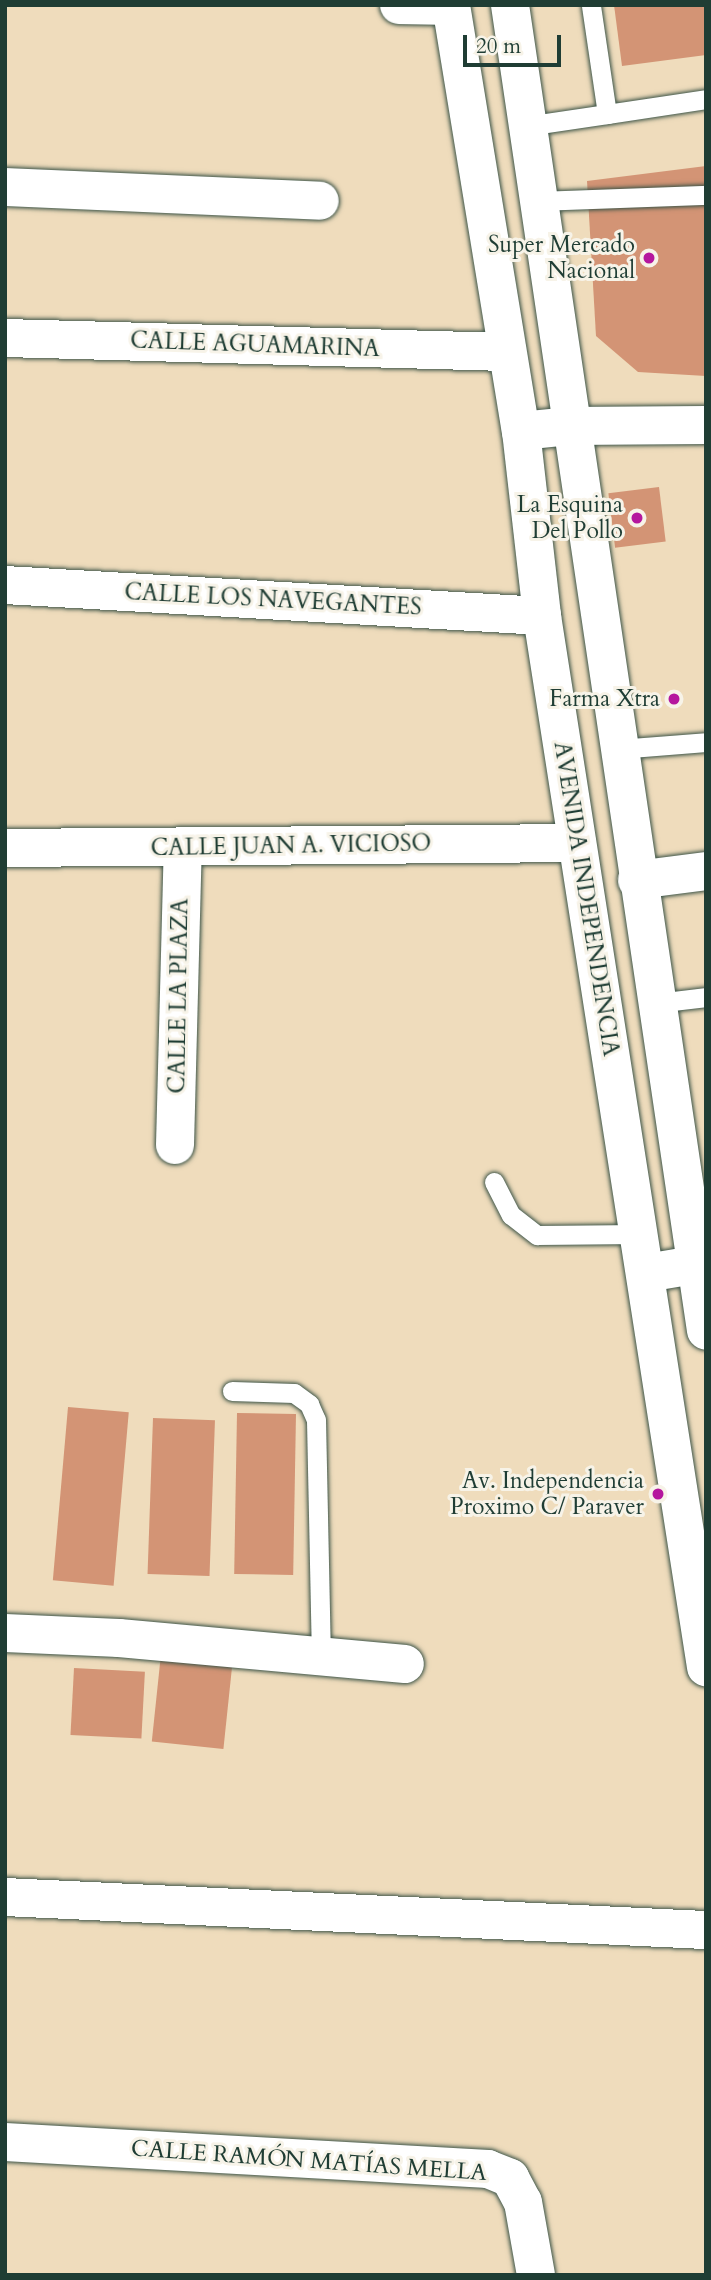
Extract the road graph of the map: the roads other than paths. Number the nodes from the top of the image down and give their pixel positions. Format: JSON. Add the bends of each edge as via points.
{"nodes":[{"id":1,"x":399,"y":5,"type":"edge"},
{"id":2,"x":510,"y":5,"type":"edge"},
{"id":3,"x":591,"y":5,"type":"edge"},
{"id":4,"x":451,"y":6,"type":"edge"},
{"id":5,"x":706,"y":99,"type":"edge"},
{"id":6,"x":607,"y":114,"type":"junction"},
{"id":7,"x":526,"y":126,"type":"junction"},
{"id":8,"x":5,"y":187,"type":"edge"},
{"id":9,"x":706,"y":195,"type":"edge"},
{"id":10,"x":320,"y":201,"type":"dead end"},
{"id":11,"x":540,"y":201,"type":"junction"},
{"id":12,"x":5,"y":338,"type":"edge"},
{"id":13,"x":504,"y":352,"type":"junction"},
{"id":14,"x":706,"y":425,"type":"edge"},
{"id":15,"x":569,"y":426,"type":"junction"},
{"id":16,"x":520,"y":431,"type":"junction"},
{"id":17,"x":5,"y":585,"type":"edge"},
{"id":18,"x":542,"y":616,"type":"junction"},
{"id":19,"x":706,"y":742,"type":"edge"},
{"id":20,"x":618,"y":749,"type":"junction"},
{"id":21,"x":577,"y":843,"type":"junction"},
{"id":22,"x":183,"y":847,"type":"junction"},
{"id":23,"x":5,"y":848,"type":"edge"},
{"id":24,"x":706,"y":871,"type":"edge"},
{"id":25,"x":637,"y":880,"type":"junction"},
{"id":26,"x":706,"y":998,"type":"edge"},
{"id":27,"x":656,"y":1003,"type":"junction"},
{"id":28,"x":175,"y":1145,"type":"dead end"},
{"id":29,"x":494,"y":1182,"type":"dead end"},
{"id":30,"x":640,"y":1234,"type":"junction"},
{"id":31,"x":701,"y":1263,"type":"edge"},
{"id":32,"x":646,"y":1273,"type":"junction"},
{"id":33,"x":706,"y":1331,"type":"edge"},
{"id":34,"x":232,"y":1391,"type":"dead end"},
{"id":35,"x":5,"y":1633,"type":"edge"},
{"id":36,"x":321,"y":1655,"type":"junction"},
{"id":37,"x":405,"y":1664,"type":"dead end"},
{"id":38,"x":706,"y":1667,"type":"edge"},
{"id":39,"x":5,"y":1897,"type":"edge"},
{"id":40,"x":706,"y":1930,"type":"edge"},
{"id":41,"x":5,"y":2142,"type":"edge"},
{"id":42,"x":536,"y":2275,"type":"edge"}],
"edges":[{"from":1,"to":4,"type":"street"},
{"from":2,"to":7,"type":"street"},
{"from":3,"to":6,"type":"lane"},
{"from":4,"to":13,"type":"street","name":"AVENIDA INDEPENDENCIA"},
{"from":5,"to":6,"type":"lane"},
{"from":6,"to":7,"type":"lane"},
{"from":7,"to":11,"type":"street"},
{"from":8,"to":10,"type":"street"},
{"from":9,"to":11,"type":"lane"},
{"from":11,"to":15,"type":"street"},
{"from":12,"to":13,"type":"street","name":"CALLE AGUAMARINA"},
{"from":13,"to":16,"type":"street","name":"AVENIDA INDEPENDENCIA"},
{"from":14,"to":15,"type":"street"},
{"from":15,"to":16,"type":"street"},
{"from":15,"to":20,"type":"street"},
{"from":16,"to":18,"type":"street","name":"AVENIDA INDEPENDENCIA"},
{"from":17,"to":18,"type":"street","name":"CALLE LOS NAVEGANTES"},
{"from":18,"to":21,"type":"street","name":"AVENIDA INDEPENDENCIA"},
{"from":19,"to":20,"type":"lane"},
{"from":20,"to":25,"type":"street"},
{"from":21,"to":22,"type":"street","name":"CALLE JUAN A. VICIOSO"},
{"from":21,"to":30,"type":"street","name":"AVENIDA INDEPENDENCIA"},
{"from":22,"to":23,"type":"street","name":"CALLE JUAN A. VICIOSO"},
{"from":22,"to":28,"type":"street","name":"CALLE LA PLAZA"},
{"from":24,"to":25,"type":"street"},
{"from":25,"to":27,"type":"street"},
{"from":26,"to":27,"type":"lane"},
{"from":27,"to":31,"type":"street"},
{"from":29,"to":30,"type":"lane","via":[[511,1215],[537,1235]]},
{"from":30,"to":32,"type":"street","name":"AVENIDA INDEPENDENCIA"},
{"from":31,"to":32,"type":"street"},
{"from":31,"to":33,"type":"street"},
{"from":32,"to":38,"type":"street","name":"AVENIDA INDEPENDENCIA"},
{"from":34,"to":36,"type":"lane","via":[[294,1393],[309,1404],[316,1420]]},
{"from":35,"to":36,"type":"street"},
{"from":36,"to":37,"type":"street"},
{"from":39,"to":40,"type":"street"},
{"from":41,"to":42,"type":"street","name":"CALLE RAMÓN MATÍAS MELLA","via":[[488,2169],[510,2178],[523,2202]]}]}
